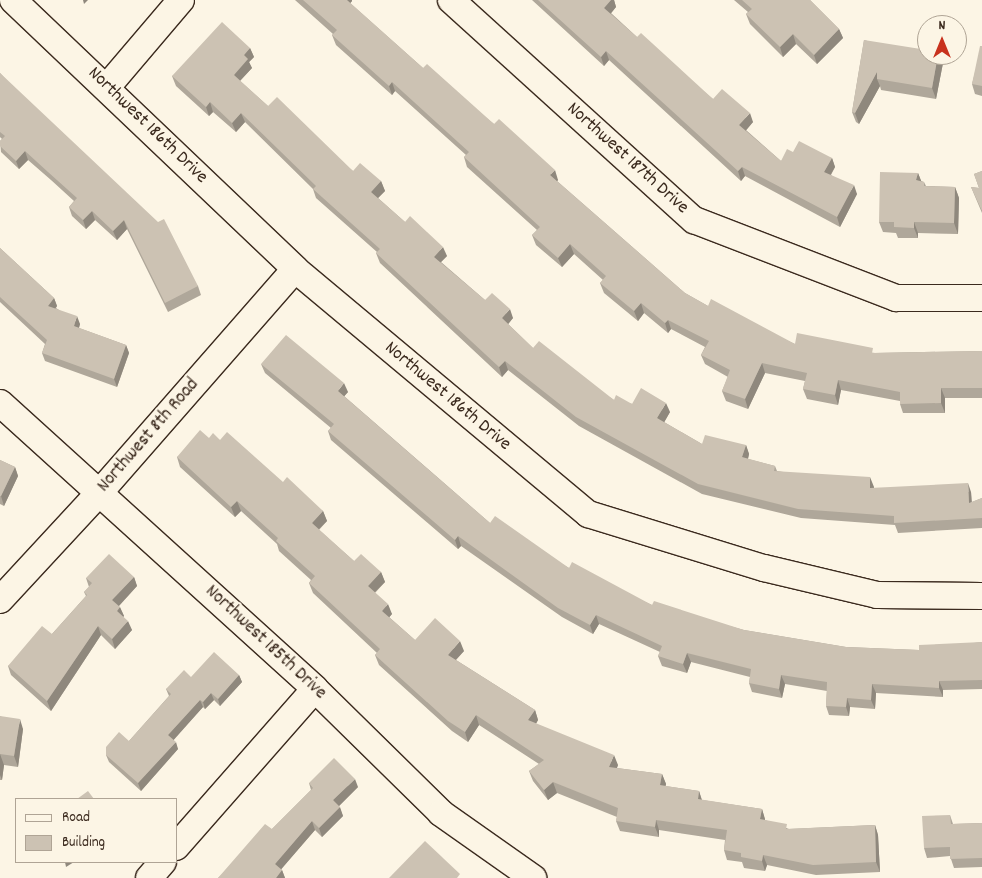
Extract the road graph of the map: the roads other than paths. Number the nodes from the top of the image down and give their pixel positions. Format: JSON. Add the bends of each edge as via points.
{"nodes":[{"id":1,"x":13,"y":0,"type":"edge"},
{"id":2,"x":181,"y":0,"type":"edge"},
{"id":3,"x":451,"y":0,"type":"edge"},
{"id":4,"x":107,"y":87,"type":"junction"},
{"id":5,"x":295,"y":269,"type":"junction"},
{"id":6,"x":981,"y":297,"type":"edge"},
{"id":7,"x":0,"y":403,"type":"edge"},
{"id":8,"x":100,"y":492,"type":"junction"},
{"id":9,"x":982,"y":596,"type":"edge"},
{"id":10,"x":0,"y":600,"type":"edge"},
{"id":11,"x":314,"y":689,"type":"junction"},
{"id":12,"x":178,"y":845,"type":"edge"},
{"id":13,"x":162,"y":863,"type":"edge"},
{"id":14,"x":149,"y":878,"type":"edge"},
{"id":15,"x":533,"y":878,"type":"edge"}],
"edges":[{"from":1,"to":4,"type":"street","name":"Northwest 186th Drive"},
{"from":2,"to":4,"type":"street"},
{"from":3,"to":6,"type":"street","name":"Northwest 187th Drive","via":[[694,220],[896,298]]},
{"from":4,"to":5,"type":"street","name":"Northwest 186th Drive"},
{"from":5,"to":8,"type":"street","name":"Northwest 8th Road"},
{"from":5,"to":9,"type":"street","name":"Northwest 186th Drive","via":[[588,514],[764,568],[877,595]]},
{"from":7,"to":8,"type":"street","name":"Northwest 185th Drive"},
{"from":8,"to":10,"type":"street","name":"Northwest 8th Road"},
{"from":8,"to":11,"type":"street","name":"Northwest 185th Drive"},
{"from":11,"to":12,"type":"street"},
{"from":11,"to":15,"type":"street","name":"Northwest 185th Drive","via":[[442,813]]},
{"from":13,"to":14,"type":"street"}]}
